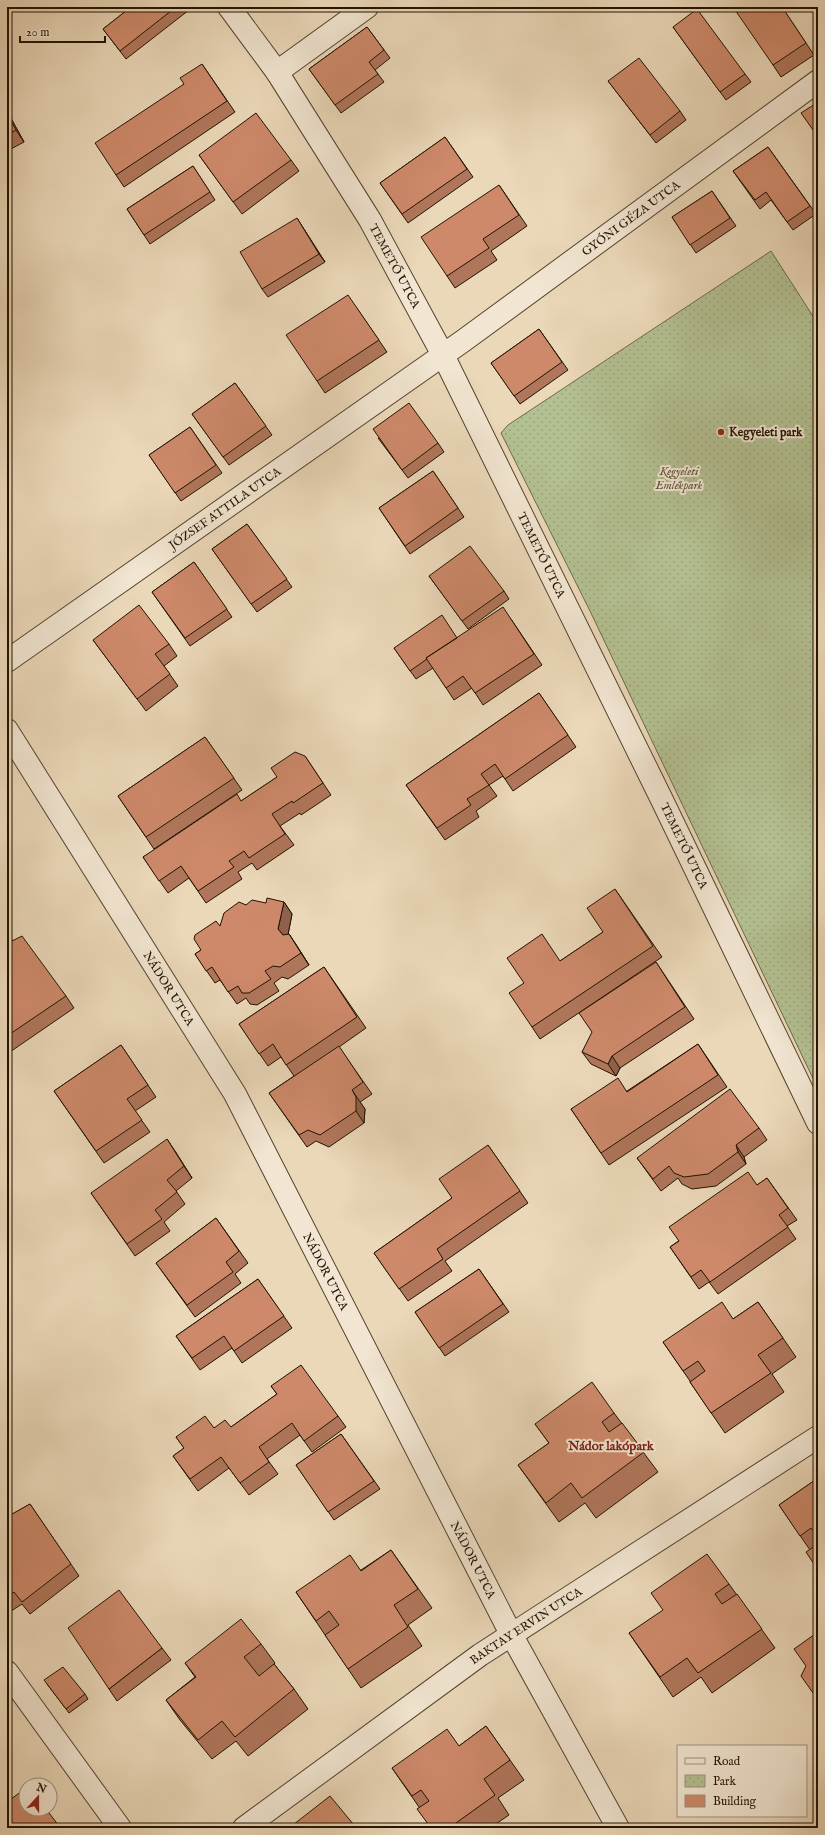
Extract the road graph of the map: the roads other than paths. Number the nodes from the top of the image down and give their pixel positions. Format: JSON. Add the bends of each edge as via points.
{"nodes":[{"id":1,"x":229,"y":7,"type":"edge"},
{"id":2,"x":367,"y":7,"type":"edge"},
{"id":3,"x":277,"y":72,"type":"junction"},
{"id":4,"x":818,"y":81,"type":"edge"},
{"id":5,"x":443,"y":355,"type":"junction"},
{"id":6,"x":7,"y":661,"type":"edge"},
{"id":7,"x":7,"y":730,"type":"edge"},
{"id":8,"x":818,"y":1123,"type":"edge"},
{"id":9,"x":818,"y":1437,"type":"edge"},
{"id":10,"x":511,"y":1634,"type":"junction"},
{"id":11,"x":7,"y":1672,"type":"edge"},
{"id":12,"x":120,"y":1828,"type":"edge"},
{"id":13,"x":244,"y":1828,"type":"edge"},
{"id":14,"x":618,"y":1828,"type":"edge"}],
"edges":[{"from":1,"to":3,"type":"street","name":"TEMETŐ UTCA"},
{"from":2,"to":3,"type":"street"},
{"from":3,"to":5,"type":"street","name":"TEMETŐ UTCA","via":[[370,220]]},
{"from":4,"to":5,"type":"street","name":"GYÓNI GÉZA UTCA"},
{"from":5,"to":6,"type":"street","name":"JÓZSEF ATTILA UTCA"},
{"from":5,"to":8,"type":"street","name":"TEMETŐ UTCA"},
{"from":7,"to":10,"type":"street","name":"NÁDOR UTCA","via":[[235,1094]]},
{"from":9,"to":10,"type":"street","name":"BAKTAY ERVIN UTCA"},
{"from":10,"to":13,"type":"street","name":"BAKTAY ERVIN UTCA"},
{"from":10,"to":14,"type":"street","name":"NÁDOR UTCA"},
{"from":11,"to":12,"type":"street"}]}
